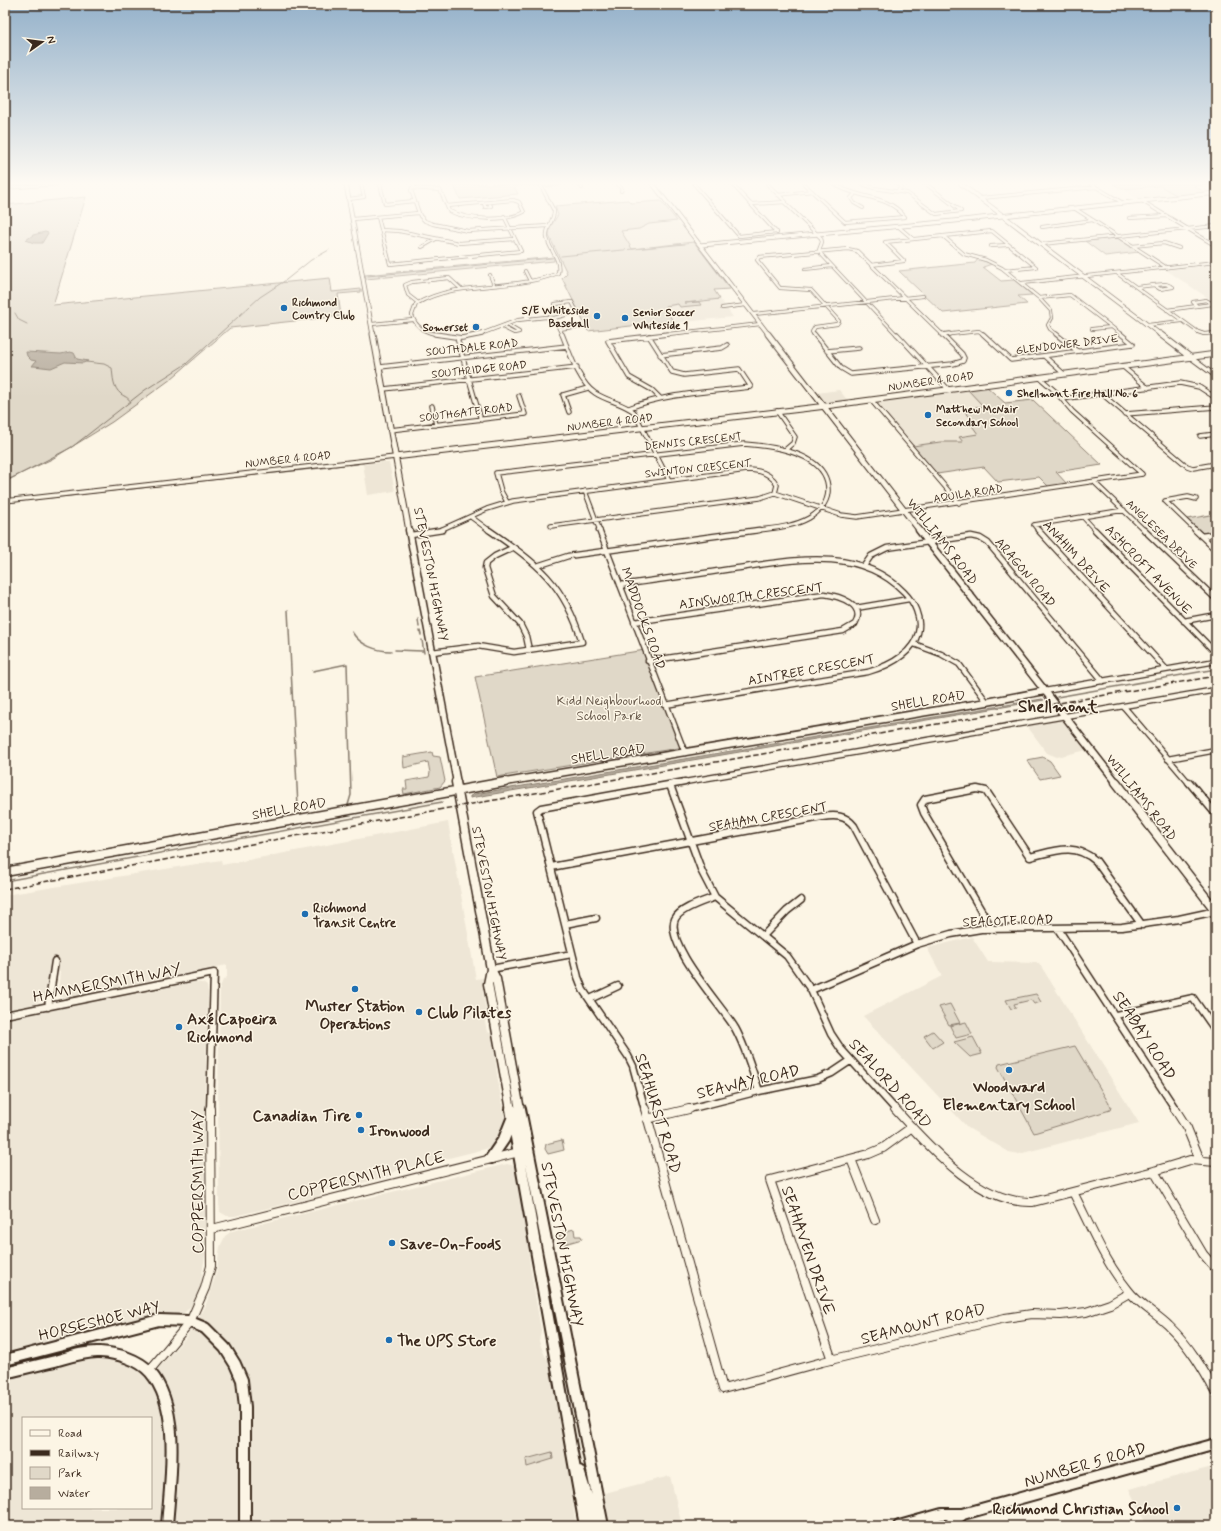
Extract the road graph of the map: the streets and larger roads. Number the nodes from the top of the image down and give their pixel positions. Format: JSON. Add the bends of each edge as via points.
{"nodes":[{"id":1,"x":359,"y":255,"type":"edge"},
{"id":2,"x":388,"y":255,"type":"edge"},
{"id":3,"x":476,"y":255,"type":"edge"},
{"id":4,"x":556,"y":255,"type":"edge"},
{"id":5,"x":709,"y":255,"type":"edge"},
{"id":6,"x":764,"y":255,"type":"edge"},
{"id":7,"x":823,"y":255,"type":"edge"},
{"id":8,"x":861,"y":255,"type":"edge"},
{"id":9,"x":899,"y":255,"type":"edge"},
{"id":10,"x":969,"y":255,"type":"edge"},
{"id":11,"x":1022,"y":255,"type":"edge"},
{"id":12,"x":1057,"y":255,"type":"edge"},
{"id":13,"x":1147,"y":255,"type":"edge"},
{"id":14,"x":1216,"y":262,"type":"edge"},
{"id":15,"x":871,"y":265,"type":"junction"},
{"id":16,"x":832,"y":266,"type":"junction"},
{"id":17,"x":1167,"y":268,"type":"junction"},
{"id":18,"x":805,"y":269,"type":"dead end"},
{"id":19,"x":1005,"y":270,"type":"junction"},
{"id":20,"x":525,"y":271,"type":"dead end"},
{"id":21,"x":1118,"y":274,"type":"junction"},
{"id":22,"x":490,"y":275,"type":"dead end"},
{"id":23,"x":1085,"y":277,"type":"junction"},
{"id":24,"x":530,"y":281,"type":"junction"},
{"id":25,"x":1022,"y":283,"type":"junction"},
{"id":26,"x":494,"y":285,"type":"junction"},
{"id":27,"x":1154,"y":285,"type":"junction"},
{"id":28,"x":1137,"y":287,"type":"junction"},
{"id":29,"x":461,"y":289,"type":"junction"},
{"id":30,"x":923,"y":296,"type":"dead end"},
{"id":31,"x":905,"y":298,"type":"junction"},
{"id":32,"x":1039,"y":298,"type":"junction"},
{"id":33,"x":417,"y":302,"type":"junction"},
{"id":34,"x":866,"y":302,"type":"junction"},
{"id":35,"x":555,"y":304,"type":"dead end"},
{"id":36,"x":746,"y":305,"type":"junction"},
{"id":37,"x":826,"y":306,"type":"junction"},
{"id":38,"x":1197,"y":306,"type":"junction"},
{"id":39,"x":722,"y":308,"type":"dead end"},
{"id":40,"x":1167,"y":310,"type":"junction"},
{"id":41,"x":754,"y":314,"type":"junction"},
{"id":42,"x":554,"y":318,"type":"junction"},
{"id":43,"x":413,"y":320,"type":"junction"},
{"id":44,"x":1182,"y":321,"type":"junction"},
{"id":45,"x":372,"y":324,"type":"junction"},
{"id":46,"x":761,"y":324,"type":"junction"},
{"id":47,"x":507,"y":325,"type":"junction"},
{"id":48,"x":1148,"y":325,"type":"junction"},
{"id":49,"x":581,"y":326,"type":"dead end"},
{"id":50,"x":502,"y":327,"type":"junction"},
{"id":51,"x":1111,"y":327,"type":"junction"},
{"id":52,"x":559,"y":329,"type":"junction"},
{"id":53,"x":1092,"y":329,"type":"dead end"},
{"id":54,"x":1216,"y":333,"type":"edge"},
{"id":55,"x":942,"y":335,"type":"junction"},
{"id":56,"x":649,"y":336,"type":"junction"},
{"id":57,"x":457,"y":338,"type":"junction"},
{"id":58,"x":727,"y":345,"type":"dead end"},
{"id":59,"x":567,"y":346,"type":"junction"},
{"id":60,"x":859,"y":348,"type":"dead end"},
{"id":61,"x":827,"y":351,"type":"junction"},
{"id":62,"x":1077,"y":352,"type":"junction"},
{"id":63,"x":1216,"y":354,"type":"edge"},
{"id":64,"x":660,"y":355,"type":"junction"},
{"id":65,"x":1044,"y":356,"type":"junction"},
{"id":66,"x":462,"y":357,"type":"junction"},
{"id":67,"x":1190,"y":357,"type":"junction"},
{"id":68,"x":1122,"y":366,"type":"junction"},
{"id":69,"x":380,"y":367,"type":"junction"},
{"id":70,"x":577,"y":367,"type":"junction"},
{"id":71,"x":927,"y":367,"type":"junction"},
{"id":72,"x":1064,"y":374,"type":"junction"},
{"id":73,"x":1213,"y":374,"type":"dead end"},
{"id":74,"x":1039,"y":377,"type":"junction"},
{"id":75,"x":468,"y":379,"type":"junction"},
{"id":76,"x":588,"y":388,"type":"junction"},
{"id":77,"x":1148,"y":388,"type":"junction"},
{"id":78,"x":384,"y":389,"type":"junction"},
{"id":79,"x":948,"y":389,"type":"junction"},
{"id":80,"x":560,"y":392,"type":"dead end"},
{"id":81,"x":566,"y":394,"type":"junction"},
{"id":82,"x":1102,"y":394,"type":"junction"},
{"id":83,"x":519,"y":396,"type":"dead end"},
{"id":84,"x":660,"y":398,"type":"junction"},
{"id":85,"x":1216,"y":398,"type":"edge"},
{"id":86,"x":1062,"y":399,"type":"junction"},
{"id":87,"x":871,"y":400,"type":"junction"},
{"id":88,"x":432,"y":406,"type":"dead end"},
{"id":89,"x":823,"y":406,"type":"junction"},
{"id":90,"x":1216,"y":407,"type":"edge"},
{"id":91,"x":629,"y":408,"type":"junction"},
{"id":92,"x":777,"y":411,"type":"junction"},
{"id":93,"x":569,"y":412,"type":"dead end"},
{"id":94,"x":1125,"y":414,"type":"junction"},
{"id":95,"x":480,"y":420,"type":"junction"},
{"id":96,"x":436,"y":425,"type":"junction"},
{"id":97,"x":643,"y":428,"type":"junction"},
{"id":98,"x":390,"y":430,"type":"junction"},
{"id":99,"x":1216,"y":434,"type":"edge"},
{"id":100,"x":1200,"y":436,"type":"dead end"},
{"id":101,"x":786,"y":450,"type":"junction"},
{"id":102,"x":657,"y":453,"type":"junction"},
{"id":103,"x":395,"y":458,"type":"junction"},
{"id":104,"x":1216,"y":464,"type":"edge"},
{"id":105,"x":669,"y":480,"type":"junction"},
{"id":106,"x":1094,"y":482,"type":"junction"},
{"id":107,"x":585,"y":491,"type":"junction"},
{"id":108,"x":775,"y":493,"type":"junction"},
{"id":109,"x":1196,"y":499,"type":"dead end"},
{"id":110,"x":5,"y":501,"type":"edge"},
{"id":111,"x":507,"y":502,"type":"junction"},
{"id":112,"x":959,"y":503,"type":"junction"},
{"id":113,"x":822,"y":509,"type":"junction"},
{"id":114,"x":1124,"y":510,"type":"junction"},
{"id":115,"x":905,"y":511,"type":"junction"},
{"id":116,"x":470,"y":517,"type":"junction"},
{"id":117,"x":1084,"y":517,"type":"junction"},
{"id":118,"x":595,"y":520,"type":"junction"},
{"id":119,"x":551,"y":526,"type":"dead end"},
{"id":120,"x":1216,"y":534,"type":"edge"},
{"id":121,"x":410,"y":535,"type":"junction"},
{"id":122,"x":1201,"y":536,"type":"junction"},
{"id":123,"x":929,"y":542,"type":"junction"},
{"id":124,"x":512,"y":548,"type":"junction"},
{"id":125,"x":1216,"y":550,"type":"edge"},
{"id":126,"x":607,"y":551,"type":"junction"},
{"id":127,"x":537,"y":566,"type":"junction"},
{"id":128,"x":864,"y":566,"type":"junction"},
{"id":129,"x":620,"y":585,"type":"junction"},
{"id":130,"x":909,"y":599,"type":"junction"},
{"id":131,"x":1216,"y":599,"type":"edge"},
{"id":132,"x":856,"y":608,"type":"junction"},
{"id":133,"x":1216,"y":615,"type":"edge"},
{"id":134,"x":1184,"y":621,"type":"junction"},
{"id":135,"x":634,"y":622,"type":"junction"},
{"id":136,"x":914,"y":644,"type":"junction"},
{"id":137,"x":529,"y":650,"type":"junction"},
{"id":138,"x":432,"y":652,"type":"junction"},
{"id":139,"x":1216,"y":653,"type":"edge"},
{"id":140,"x":648,"y":661,"type":"junction"},
{"id":141,"x":1216,"y":661,"type":"edge"},
{"id":142,"x":1166,"y":669,"type":"junction"},
{"id":143,"x":1103,"y":680,"type":"junction"},
{"id":144,"x":1216,"y":690,"type":"edge"},
{"id":145,"x":1045,"y":691,"type":"junction"},
{"id":146,"x":987,"y":702,"type":"junction"},
{"id":147,"x":665,"y":705,"type":"junction"},
{"id":148,"x":1124,"y":707,"type":"junction"},
{"id":149,"x":1065,"y":717,"type":"junction"},
{"id":150,"x":1216,"y":750,"type":"edge"},
{"id":151,"x":685,"y":753,"type":"junction"},
{"id":152,"x":1168,"y":759,"type":"junction"},
{"id":153,"x":670,"y":785,"type":"junction"},
{"id":154,"x":457,"y":790,"type":"junction"},
{"id":155,"x":1216,"y":814,"type":"edge"},
{"id":156,"x":691,"y":841,"type":"junction"},
{"id":157,"x":551,"y":867,"type":"junction"},
{"id":158,"x":5,"y":872,"type":"edge"},
{"id":159,"x":715,"y":898,"type":"junction"},
{"id":160,"x":801,"y":900,"type":"dead end"},
{"id":161,"x":1216,"y":911,"type":"edge"},
{"id":162,"x":596,"y":918,"type":"dead end"},
{"id":163,"x":565,"y":924,"type":"junction"},
{"id":164,"x":1142,"y":925,"type":"junction"},
{"id":165,"x":992,"y":929,"type":"junction"},
{"id":166,"x":1058,"y":929,"type":"junction"},
{"id":167,"x":764,"y":935,"type":"junction"},
{"id":168,"x":917,"y":944,"type":"junction"},
{"id":169,"x":572,"y":954,"type":"junction"},
{"id":170,"x":55,"y":961,"type":"dead end"},
{"id":171,"x":491,"y":969,"type":"junction"},
{"id":172,"x":214,"y":973,"type":"joint"},
{"id":173,"x":618,"y":986,"type":"dead end"},
{"id":174,"x":811,"y":990,"type":"junction"},
{"id":175,"x":590,"y":999,"type":"junction"},
{"id":176,"x":48,"y":1007,"type":"junction"},
{"id":177,"x":1116,"y":1015,"type":"junction"},
{"id":178,"x":5,"y":1016,"type":"edge"},
{"id":179,"x":1216,"y":1031,"type":"edge"},
{"id":180,"x":850,"y":1061,"type":"junction"},
{"id":181,"x":759,"y":1091,"type":"junction"},
{"id":182,"x":512,"y":1119,"type":"junction"},
{"id":183,"x":648,"y":1119,"type":"junction"},
{"id":184,"x":912,"y":1128,"type":"junction"},
{"id":185,"x":528,"y":1150,"type":"junction"},
{"id":186,"x":518,"y":1152,"type":"junction"},
{"id":187,"x":491,"y":1158,"type":"junction"},
{"id":188,"x":851,"y":1159,"type":"junction"},
{"id":189,"x":1200,"y":1160,"type":"junction"},
{"id":190,"x":1216,"y":1162,"type":"edge"},
{"id":191,"x":1154,"y":1171,"type":"junction"},
{"id":192,"x":1073,"y":1192,"type":"junction"},
{"id":193,"x":875,"y":1220,"type":"dead end"},
{"id":194,"x":212,"y":1229,"type":"junction"},
{"id":195,"x":1216,"y":1268,"type":"edge"},
{"id":196,"x":1129,"y":1293,"type":"junction"},
{"id":197,"x":190,"y":1322,"type":"junction"},
{"id":198,"x":58,"y":1346,"type":"junction"},
{"id":199,"x":5,"y":1360,"type":"edge"},
{"id":200,"x":832,"y":1360,"type":"junction"},
{"id":201,"x":56,"y":1361,"type":"junction"},
{"id":202,"x":149,"y":1372,"type":"junction"},
{"id":203,"x":5,"y":1373,"type":"edge"},
{"id":204,"x":723,"y":1389,"type":"joint"},
{"id":205,"x":1216,"y":1393,"type":"edge"},
{"id":206,"x":1216,"y":1444,"type":"edge"},
{"id":207,"x":572,"y":1448,"type":"junction"},
{"id":208,"x":962,"y":1514,"type":"junction"},
{"id":209,"x":167,"y":1526,"type":"edge"},
{"id":210,"x":245,"y":1526,"type":"edge"},
{"id":211,"x":584,"y":1526,"type":"edge"},
{"id":212,"x":594,"y":1526,"type":"edge"},
{"id":213,"x":603,"y":1526,"type":"edge"},
{"id":214,"x":900,"y":1526,"type":"edge"},
{"id":215,"x":947,"y":1526,"type":"edge"}],
"edges":[{"from":1,"to":45,"type":"street","name":"STEVESTON HIGHWAY"},
{"from":2,"to":3,"type":"street","via":[[390,264]]},
{"from":4,"to":24,"type":"street","via":[[559,271],[551,277]]},
{"from":5,"to":36,"type":"street","name":"WILLIAMS ROAD"},
{"from":6,"to":37,"type":"street","via":[[757,260],[780,288],[811,290]]},
{"from":7,"to":16,"type":"street"},
{"from":8,"to":15,"type":"street"},
{"from":9,"to":15,"type":"street","via":[[904,261]]},
{"from":10,"to":19,"type":"street"},
{"from":11,"to":19,"type":"street","via":[[1036,267]]},
{"from":12,"to":23,"type":"street"},
{"from":13,"to":17,"type":"street"},
{"from":14,"to":17,"type":"street"},
{"from":15,"to":31,"type":"street"},
{"from":16,"to":18,"type":"street"},
{"from":16,"to":34,"type":"street"},
{"from":17,"to":21,"type":"street"},
{"from":19,"to":25,"type":"street"},
{"from":20,"to":24,"type":"street"},
{"from":21,"to":23,"type":"street"},
{"from":21,"to":28,"type":"street"},
{"from":22,"to":26,"type":"street"},
{"from":23,"to":25,"type":"street"},
{"from":23,"to":48,"type":"street"},
{"from":24,"to":26,"type":"street"},
{"from":25,"to":32,"type":"street"},
{"from":26,"to":29,"type":"street"},
{"from":27,"to":27,"type":"street","via":[[1168,284],[1174,287],[1160,289]]},
{"from":27,"to":28,"type":"street"},
{"from":28,"to":40,"type":"street"},
{"from":29,"to":33,"type":"street"},
{"from":29,"to":33,"type":"street","via":[[451,278],[405,285],[406,294]]},
{"from":30,"to":31,"type":"street"},
{"from":31,"to":34,"type":"street"},
{"from":31,"to":55,"type":"street"},
{"from":32,"to":51,"type":"street","via":[[1070,295]]},
{"from":32,"to":62,"type":"street","via":[[1051,311],[1052,318],[1048,325],[1050,329]]},
{"from":33,"to":43,"type":"street","via":[[411,310]]},
{"from":34,"to":37,"type":"street"},
{"from":34,"to":71,"type":"street"},
{"from":35,"to":42,"type":"street","via":[[572,302],[577,312]]},
{"from":36,"to":39,"type":"street"},
{"from":36,"to":41,"type":"street","name":"WILLIAMS ROAD"},
{"from":37,"to":41,"type":"street"},
{"from":37,"to":61,"type":"street","via":[[838,323],[815,328],[812,332]]},
{"from":38,"to":38,"type":"street","via":[[1211,304],[1212,304],[1206,300],[1193,302]]},
{"from":38,"to":40,"type":"street"},
{"from":40,"to":44,"type":"street"},
{"from":41,"to":46,"type":"street","name":"WILLIAMS ROAD"},
{"from":42,"to":47,"type":"street","via":[[523,319]]},
{"from":42,"to":52,"type":"street"},
{"from":43,"to":45,"type":"street"},
{"from":43,"to":57,"type":"street","via":[[418,327],[430,333]]},
{"from":44,"to":48,"type":"street"},
{"from":44,"to":54,"type":"street","via":[[1200,333]]},
{"from":45,"to":69,"type":"street","name":"STEVESTON HIGHWAY"},
{"from":46,"to":56,"type":"street"},
{"from":46,"to":89,"type":"street","name":"WILLIAMS ROAD"},
{"from":47,"to":50,"type":"street"},
{"from":47,"to":50,"type":"street","via":[[519,332],[514,333]]},
{"from":48,"to":67,"type":"street"},
{"from":49,"to":52,"type":"street"},
{"from":50,"to":57,"type":"street","via":[[483,335]]},
{"from":51,"to":53,"type":"street"},
{"from":51,"to":62,"type":"street","name":"GLENDOWER DRIVE","via":[[1133,344]]},
{"from":52,"to":59,"type":"street"},
{"from":55,"to":65,"type":"street","name":"GLENDOWER DRIVE","via":[[979,331],[1011,360]]},
{"from":55,"to":71,"type":"street","via":[[964,359],[956,363]]},
{"from":56,"to":64,"type":"street"},
{"from":56,"to":84,"type":"street","via":[[608,341],[629,377],[649,388]]},
{"from":57,"to":66,"type":"street"},
{"from":58,"to":64,"type":"street","via":[[722,348]]},
{"from":59,"to":66,"type":"street","name":"SOUTHDALE ROAD"},
{"from":59,"to":70,"type":"street"},
{"from":60,"to":61,"type":"street"},
{"from":61,"to":71,"type":"street","via":[[843,370],[851,374]]},
{"from":62,"to":65,"type":"street","name":"GLENDOWER DRIVE"},
{"from":63,"to":67,"type":"street","name":"NUMBER 4 ROAD"},
{"from":64,"to":84,"type":"street","via":[[670,371],[677,374],[739,369],[751,387]]},
{"from":65,"to":72,"type":"street"},
{"from":66,"to":69,"type":"street","name":"SOUTHDALE ROAD"},
{"from":66,"to":75,"type":"street"},
{"from":67,"to":68,"type":"street","name":"NUMBER 4 ROAD"},
{"from":67,"to":73,"type":"street"},
{"from":68,"to":72,"type":"street","name":"NUMBER 4 ROAD"},
{"from":68,"to":77,"type":"street"},
{"from":69,"to":78,"type":"street","name":"STEVESTON HIGHWAY"},
{"from":70,"to":75,"type":"street","name":"SOUTHRIDGE ROAD"},
{"from":70,"to":76,"type":"street"},
{"from":71,"to":79,"type":"street"},
{"from":72,"to":74,"type":"street","name":"NUMBER 4 ROAD"},
{"from":74,"to":79,"type":"street","name":"NUMBER 4 ROAD"},
{"from":74,"to":86,"type":"street"},
{"from":75,"to":78,"type":"street","name":"SOUTHRIDGE ROAD"},
{"from":75,"to":95,"type":"street"},
{"from":76,"to":81,"type":"street"},
{"from":76,"to":91,"type":"street"},
{"from":77,"to":82,"type":"street"},
{"from":77,"to":85,"type":"street","via":[[1192,385],[1206,390]]},
{"from":78,"to":98,"type":"street","name":"STEVESTON HIGHWAY"},
{"from":79,"to":87,"type":"street","name":"NUMBER 4 ROAD"},
{"from":80,"to":81,"type":"street"},
{"from":81,"to":93,"type":"street","via":[[563,396]]},
{"from":82,"to":86,"type":"street"},
{"from":82,"to":94,"type":"street"},
{"from":83,"to":95,"type":"street","name":"SOUTHGATE ROAD","via":[[525,414]]},
{"from":84,"to":91,"type":"street"},
{"from":86,"to":106,"type":"street","name":"AQUILA ROAD","via":[[1074,413],[1142,474]]},
{"from":87,"to":89,"type":"street","name":"NUMBER 4 ROAD"},
{"from":87,"to":112,"type":"street"},
{"from":88,"to":96,"type":"street"},
{"from":89,"to":92,"type":"street","name":"NUMBER 4 ROAD"},
{"from":89,"to":115,"type":"street","name":"WILLIAMS ROAD"},
{"from":90,"to":94,"type":"street"},
{"from":91,"to":97,"type":"street","via":[[636,414]]},
{"from":92,"to":97,"type":"street","name":"NUMBER 4 ROAD"},
{"from":92,"to":101,"type":"street","via":[[795,437]]},
{"from":94,"to":104,"type":"street","via":[[1187,466]]},
{"from":95,"to":96,"type":"street","name":"SOUTHGATE ROAD"},
{"from":96,"to":98,"type":"street","name":"SOUTHGATE ROAD"},
{"from":97,"to":102,"type":"street"},
{"from":97,"to":103,"type":"street","name":"NUMBER 4 ROAD"},
{"from":98,"to":103,"type":"street","name":"STEVESTON HIGHWAY"},
{"from":99,"to":100,"type":"street"},
{"from":101,"to":102,"type":"street","name":"DENNIS CRESCENT","via":[[744,444]]},
{"from":101,"to":113,"type":"street","name":"DENNIS CRESCENT","via":[[815,464],[826,477],[829,492]]},
{"from":102,"to":105,"type":"street"},
{"from":102,"to":111,"type":"street","name":"DENNIS CRESCENT","via":[[496,473]]},
{"from":103,"to":110,"type":"street","name":"NUMBER 4 ROAD"},
{"from":103,"to":121,"type":"street","name":"STEVESTON HIGHWAY"},
{"from":105,"to":107,"type":"street","name":"SWINTON CRESCENT"},
{"from":105,"to":108,"type":"street","name":"SWINTON CRESCENT","via":[[747,470],[757,471],[775,480]]},
{"from":106,"to":112,"type":"street","name":"AQUILA ROAD"},
{"from":106,"to":114,"type":"street","name":"ANGLESEA DRIVE"},
{"from":107,"to":111,"type":"street","name":"SWINTON CRESCENT"},
{"from":107,"to":118,"type":"street","name":"MADDOCKS ROAD"},
{"from":108,"to":113,"type":"street","name":"AQUILA ROAD"},
{"from":108,"to":118,"type":"street","via":[[760,498]]},
{"from":109,"to":122,"type":"street","via":[[1188,497],[1164,501]]},
{"from":111,"to":116,"type":"street","name":"SWINTON CRESCENT"},
{"from":112,"to":115,"type":"street","name":"AQUILA ROAD"},
{"from":113,"to":115,"type":"street","name":"AQUILA ROAD","via":[[852,517]]},
{"from":113,"to":126,"type":"street","via":[[807,519],[783,527]]},
{"from":114,"to":117,"type":"street","name":"ANAHIM DRIVE"},
{"from":114,"to":131,"type":"street","name":"ANGLESEA DRIVE"},
{"from":115,"to":123,"type":"street","name":"WILLIAMS ROAD"},
{"from":116,"to":121,"type":"street","name":"SWINTON CRESCENT","via":[[442,530]]},
{"from":116,"to":124,"type":"street"},
{"from":117,"to":134,"type":"street","name":"ASHCROFT AVENUE"},
{"from":117,"to":142,"type":"street","name":"ANAHIM DRIVE","via":[[1034,525]]},
{"from":118,"to":119,"type":"street"},
{"from":118,"to":126,"type":"street","name":"MADDOCKS ROAD"},
{"from":120,"to":122,"type":"street"},
{"from":121,"to":138,"type":"street","name":"STEVESTON HIGHWAY"},
{"from":122,"to":125,"type":"street"},
{"from":123,"to":128,"type":"street","name":"ARAGON ROAD","via":[[887,548],[872,556]]},
{"from":123,"to":143,"type":"street","name":"ARAGON ROAD","via":[[971,536],[988,543]]},
{"from":123,"to":145,"type":"street","name":"WILLIAMS ROAD"},
{"from":124,"to":127,"type":"street"},
{"from":124,"to":137,"type":"street","via":[[490,560],[485,568],[494,596],[520,624]]},
{"from":126,"to":127,"type":"street","via":[[558,558]]},
{"from":126,"to":129,"type":"street","name":"MADDOCKS ROAD"},
{"from":127,"to":137,"type":"street","via":[[563,594],[582,642]]},
{"from":128,"to":129,"type":"street","name":"AINTREE CRESCENT","via":[[813,558]]},
{"from":128,"to":130,"type":"street","name":"AINTREE CRESCENT","via":[[896,584]]},
{"from":129,"to":135,"type":"street","name":"MADDOCKS ROAD"},
{"from":130,"to":132,"type":"street"},
{"from":130,"to":136,"type":"street","name":"AINTREE CRESCENT","via":[[916,609],[919,623],[919,632]]},
{"from":132,"to":135,"type":"street","name":"AINSWORTH CRESCENT","via":[[843,599],[824,594]]},
{"from":132,"to":140,"type":"street","via":[[857,620],[854,626],[846,630]]},
{"from":133,"to":134,"type":"street"},
{"from":134,"to":139,"type":"street","name":"ASHCROFT AVENUE"},
{"from":135,"to":140,"type":"street","name":"MADDOCKS ROAD"},
{"from":136,"to":146,"type":"street","via":[[959,664]]},
{"from":136,"to":147,"type":"street","name":"AINTREE CRESCENT","via":[[896,661],[873,671]]},
{"from":137,"to":138,"type":"street","via":[[507,651],[478,646]]},
{"from":138,"to":154,"type":"street","name":"STEVESTON HIGHWAY"},
{"from":140,"to":147,"type":"street","name":"MADDOCKS ROAD"},
{"from":141,"to":142,"type":"street","name":"SHELL ROAD"},
{"from":142,"to":143,"type":"street","name":"SHELL ROAD"},
{"from":143,"to":145,"type":"street","name":"SHELL ROAD"},
{"from":144,"to":148,"type":"street"},
{"from":145,"to":146,"type":"street","name":"SHELL ROAD"},
{"from":145,"to":149,"type":"street","name":"WILLIAMS ROAD"},
{"from":146,"to":151,"type":"street","name":"SHELL ROAD"},
{"from":147,"to":151,"type":"street","name":"MADDOCKS ROAD"},
{"from":148,"to":149,"type":"street"},
{"from":148,"to":152,"type":"street"},
{"from":149,"to":153,"type":"street"},
{"from":149,"to":161,"type":"street","name":"WILLIAMS ROAD"},
{"from":150,"to":152,"type":"street"},
{"from":151,"to":154,"type":"street","name":"SHELL ROAD"},
{"from":152,"to":155,"type":"street"},
{"from":153,"to":156,"type":"street","name":"SEALORD ROAD"},
{"from":153,"to":157,"type":"street","name":"SEAHURST ROAD","via":[[538,809]]},
{"from":154,"to":158,"type":"street","name":"SHELL ROAD"},
{"from":154,"to":171,"type":"street","name":"STEVESTON HIGHWAY"},
{"from":156,"to":157,"type":"street","name":"SEAHAM CRESCENT"},
{"from":156,"to":159,"type":"street","name":"SEALORD ROAD"},
{"from":156,"to":168,"type":"street","name":"SEAHAM CRESCENT","via":[[828,816],[846,818],[853,823]]},
{"from":157,"to":163,"type":"street","name":"SEAHURST ROAD"},
{"from":159,"to":167,"type":"street","name":"SEALORD ROAD"},
{"from":159,"to":181,"type":"street","via":[[681,912],[675,918],[674,926],[687,961],[735,1029]]},
{"from":160,"to":167,"type":"street"},
{"from":161,"to":164,"type":"street","name":"SEACOTE ROAD"},
{"from":162,"to":163,"type":"street"},
{"from":163,"to":169,"type":"street","name":"SEAHURST ROAD"},
{"from":164,"to":165,"type":"street","via":[[1096,861],[1084,851],[1071,849],[1030,857],[986,791],[977,789],[925,799],[921,805],[924,813]]},
{"from":164,"to":166,"type":"street","name":"SEACOTE ROAD"},
{"from":165,"to":166,"type":"street","name":"SEACOTE ROAD"},
{"from":165,"to":168,"type":"street","name":"SEACOTE ROAD","via":[[952,934]]},
{"from":166,"to":177,"type":"street","name":"SEABAY ROAD"},
{"from":167,"to":174,"type":"street","name":"SEALORD ROAD","via":[[787,956]]},
{"from":168,"to":174,"type":"street","name":"SEACOTE ROAD"},
{"from":169,"to":171,"type":"street"},
{"from":169,"to":175,"type":"street","name":"SEAHURST ROAD","via":[[578,977]]},
{"from":170,"to":176,"type":"street"},
{"from":171,"to":182,"type":"street","name":"STEVESTON HIGHWAY","via":[[488,984]]},
{"from":171,"to":185,"type":"street","name":"STEVESTON HIGHWAY","via":[[496,979]]},
{"from":172,"to":176,"type":"street","name":"HAMMERSMITH WAY"},
{"from":172,"to":194,"type":"street","name":"COPPERSMITH WAY","via":[[210,1106]]},
{"from":173,"to":175,"type":"street"},
{"from":174,"to":180,"type":"street","name":"SEALORD ROAD","via":[[831,1034]]},
{"from":175,"to":183,"type":"street","name":"SEAHURST ROAD","via":[[633,1066]]},
{"from":176,"to":178,"type":"street","name":"HAMMERSMITH WAY"},
{"from":177,"to":179,"type":"street","via":[[1193,998]]},
{"from":177,"to":189,"type":"street","name":"SEABAY ROAD","via":[[1181,1117]]},
{"from":180,"to":181,"type":"street","name":"SEAWAY ROAD","via":[[818,1079]]},
{"from":180,"to":184,"type":"street","name":"SEALORD ROAD"},
{"from":181,"to":183,"type":"street","name":"SEAWAY ROAD"},
{"from":182,"to":186,"type":"street","name":"STEVESTON HIGHWAY"},
{"from":182,"to":187,"type":"street","via":[[504,1139]]},
{"from":183,"to":204,"type":"street","name":"SEAHURST ROAD"},
{"from":184,"to":188,"type":"street","name":"SEAHAVEN DRIVE","via":[[883,1148]]},
{"from":184,"to":192,"type":"street","name":"SEALORD ROAD","via":[[948,1162],[984,1188],[999,1195],[1018,1202],[1033,1202]]},
{"from":185,"to":186,"type":"street","name":"COPPERSMITH PLACE"},
{"from":185,"to":213,"type":"street","name":"STEVESTON HIGHWAY"},
{"from":186,"to":187,"type":"street","name":"COPPERSMITH PLACE"},
{"from":186,"to":207,"type":"street","name":"STEVESTON HIGHWAY"},
{"from":187,"to":194,"type":"street","name":"COPPERSMITH PLACE"},
{"from":188,"to":193,"type":"street"},
{"from":188,"to":200,"type":"street","name":"SEAHAVEN DRIVE","via":[[770,1180]]},
{"from":189,"to":190,"type":"street","name":"SEALORD ROAD"},
{"from":189,"to":191,"type":"street","name":"SEALORD ROAD","via":[[1190,1160]]},
{"from":191,"to":192,"type":"street","name":"SEALORD ROAD"},
{"from":191,"to":195,"type":"street","via":[[1203,1254]]},
{"from":192,"to":196,"type":"street","via":[[1114,1272]]},
{"from":194,"to":197,"type":"street","name":"COPPERSMITH WAY","via":[[210,1273]]},
{"from":196,"to":200,"type":"street","name":"SEAMOUNT ROAD","via":[[1110,1304],[1086,1312],[1005,1318]]},
{"from":196,"to":205,"type":"street","via":[[1185,1342]]},
{"from":197,"to":198,"type":"street","name":"HORSESHOE WAY","via":[[158,1320]]},
{"from":197,"to":202,"type":"street","name":"COPPERSMITH WAY"},
{"from":197,"to":210,"type":"street","name":"HORSESHOE WAY","via":[[202,1326],[223,1345],[234,1360],[242,1380]]},
{"from":198,"to":199,"type":"street","name":"HORSESHOE WAY"},
{"from":198,"to":201,"type":"street"},
{"from":200,"to":204,"type":"street","name":"SEAMOUNT ROAD"},
{"from":201,"to":202,"type":"street","name":"HORSESHOE WAY","via":[[100,1352],[131,1359]]},
{"from":201,"to":203,"type":"street","name":"HORSESHOE WAY"},
{"from":202,"to":209,"type":"street","name":"HORSESHOE WAY","via":[[165,1399],[171,1427]]},
{"from":206,"to":208,"type":"street","name":"NUMBER 5 ROAD"},
{"from":207,"to":211,"type":"street","name":"STEVESTON HIGHWAY"},
{"from":207,"to":212,"type":"street","name":"STEVESTON HIGHWAY"},
{"from":208,"to":214,"type":"street","name":"NUMBER 5 ROAD","via":[[942,1514]]},
{"from":208,"to":215,"type":"street","name":"NUMBER 5 ROAD"}]}
